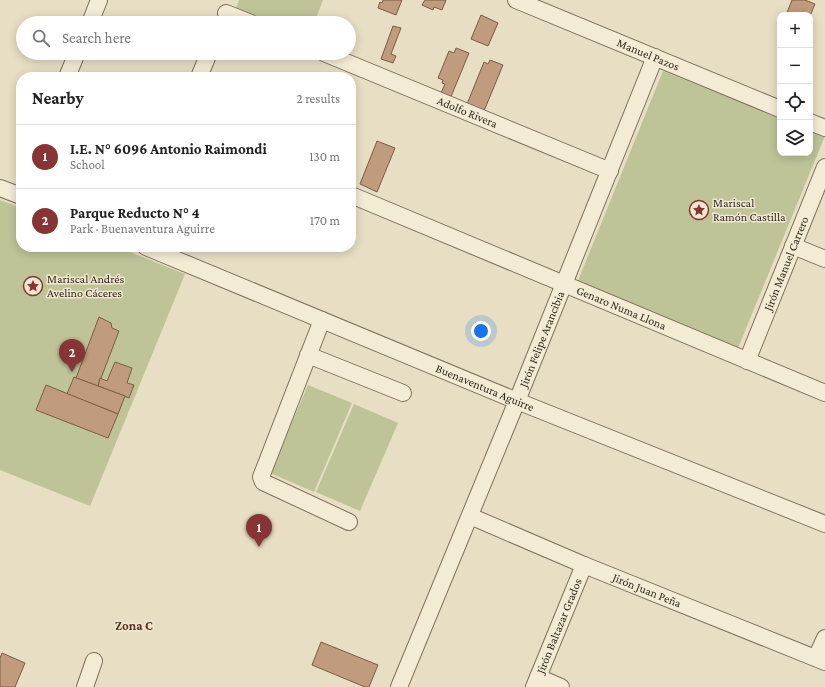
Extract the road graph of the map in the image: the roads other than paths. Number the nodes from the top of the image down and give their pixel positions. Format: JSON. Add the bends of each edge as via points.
{"nodes":[{"id":1,"x":99,"y":0,"type":"edge"},
{"id":2,"x":516,"y":0,"type":"edge"},
{"id":3,"x":93,"y":16,"type":"edge"},
{"id":4,"x":655,"y":57,"type":"junction"},
{"id":5,"x":74,"y":60,"type":"edge"},
{"id":6,"x":206,"y":60,"type":"edge"},
{"id":7,"x":341,"y":60,"type":"edge"},
{"id":8,"x":70,"y":72,"type":"edge"},
{"id":9,"x":201,"y":72,"type":"edge"},
{"id":10,"x":777,"y":108,"type":"edge"},
{"id":11,"x":813,"y":123,"type":"edge"},
{"id":12,"x":825,"y":128,"type":"edge"},
{"id":13,"x":825,"y":167,"type":"edge"},
{"id":14,"x":610,"y":171,"type":"junction"},
{"id":15,"x":0,"y":188,"type":"edge"},
{"id":16,"x":16,"y":194,"type":"edge"},
{"id":17,"x":356,"y":197,"type":"edge"},
{"id":18,"x":793,"y":246,"type":"junction"},
{"id":19,"x":158,"y":252,"type":"edge"},
{"id":20,"x":825,"y":259,"type":"edge"},
{"id":21,"x":565,"y":284,"type":"junction"},
{"id":22,"x":322,"y":320,"type":"junction"},
{"id":23,"x":308,"y":355,"type":"junction"},
{"id":24,"x":746,"y":360,"type":"junction"},
{"id":25,"x":403,"y":393,"type":"dead end"},
{"id":26,"x":825,"y":394,"type":"edge"},
{"id":27,"x":517,"y":401,"type":"junction"},
{"id":28,"x":470,"y":516,"type":"junction"},
{"id":29,"x":349,"y":522,"type":"dead end"},
{"id":30,"x":825,"y":524,"type":"edge"},
{"id":31,"x":584,"y":565,"type":"junction"},
{"id":32,"x":825,"y":638,"type":"edge"},
{"id":33,"x":821,"y":660,"type":"edge"},
{"id":34,"x":94,"y":661,"type":"dead end"},
{"id":35,"x":536,"y":682,"type":"edge"},
{"id":36,"x":85,"y":687,"type":"edge"},
{"id":37,"x":399,"y":687,"type":"edge"},
{"id":38,"x":561,"y":687,"type":"edge"}],
"edges":[{"from":1,"to":3,"type":"street"},
{"from":2,"to":4,"type":"street","name":"Manuel Pazos"},
{"from":4,"to":10,"type":"street","name":"Manuel Pazos"},
{"from":4,"to":14,"type":"street","name":"Jirón Felipe Arancibia"},
{"from":5,"to":8,"type":"street"},
{"from":6,"to":9,"type":"street"},
{"from":7,"to":14,"type":"street","name":"Adolfo Rivera"},
{"from":11,"to":12,"type":"street"},
{"from":13,"to":18,"type":"street","name":"Jirón Manuel Carrero"},
{"from":14,"to":21,"type":"street","name":"Jirón Felipe Arancibia"},
{"from":15,"to":16,"type":"street"},
{"from":17,"to":21,"type":"street","name":"Genaro Numa Llona"},
{"from":18,"to":20,"type":"street"},
{"from":18,"to":24,"type":"street","name":"Jirón Manuel Carrero"},
{"from":19,"to":22,"type":"street","name":"Buenaventura Aguirre"},
{"from":21,"to":24,"type":"street","name":"Genaro Numa Llona"},
{"from":21,"to":27,"type":"street","name":"Jirón Felipe Arancibia"},
{"from":22,"to":23,"type":"street"},
{"from":22,"to":27,"type":"street","name":"Buenaventura Aguirre"},
{"from":23,"to":25,"type":"street"},
{"from":23,"to":29,"type":"street","via":[[261,477],[263,482]]},
{"from":24,"to":26,"type":"street","name":"Genaro Numa Llona"},
{"from":27,"to":28,"type":"street","name":"Jirón Felipe Arancibia"},
{"from":27,"to":30,"type":"street","name":"Buenaventura Aguirre"},
{"from":28,"to":31,"type":"street","name":"Jirón Juan Peña"},
{"from":28,"to":37,"type":"street","name":"Jirón Felipe Arancibia"},
{"from":31,"to":33,"type":"street","name":"Jirón Juan Peña"},
{"from":31,"to":35,"type":"street","name":"Jirón Baltazar Grados"},
{"from":32,"to":33,"type":"street"},
{"from":34,"to":36,"type":"street"},
{"from":35,"to":38,"type":"street"}]}
